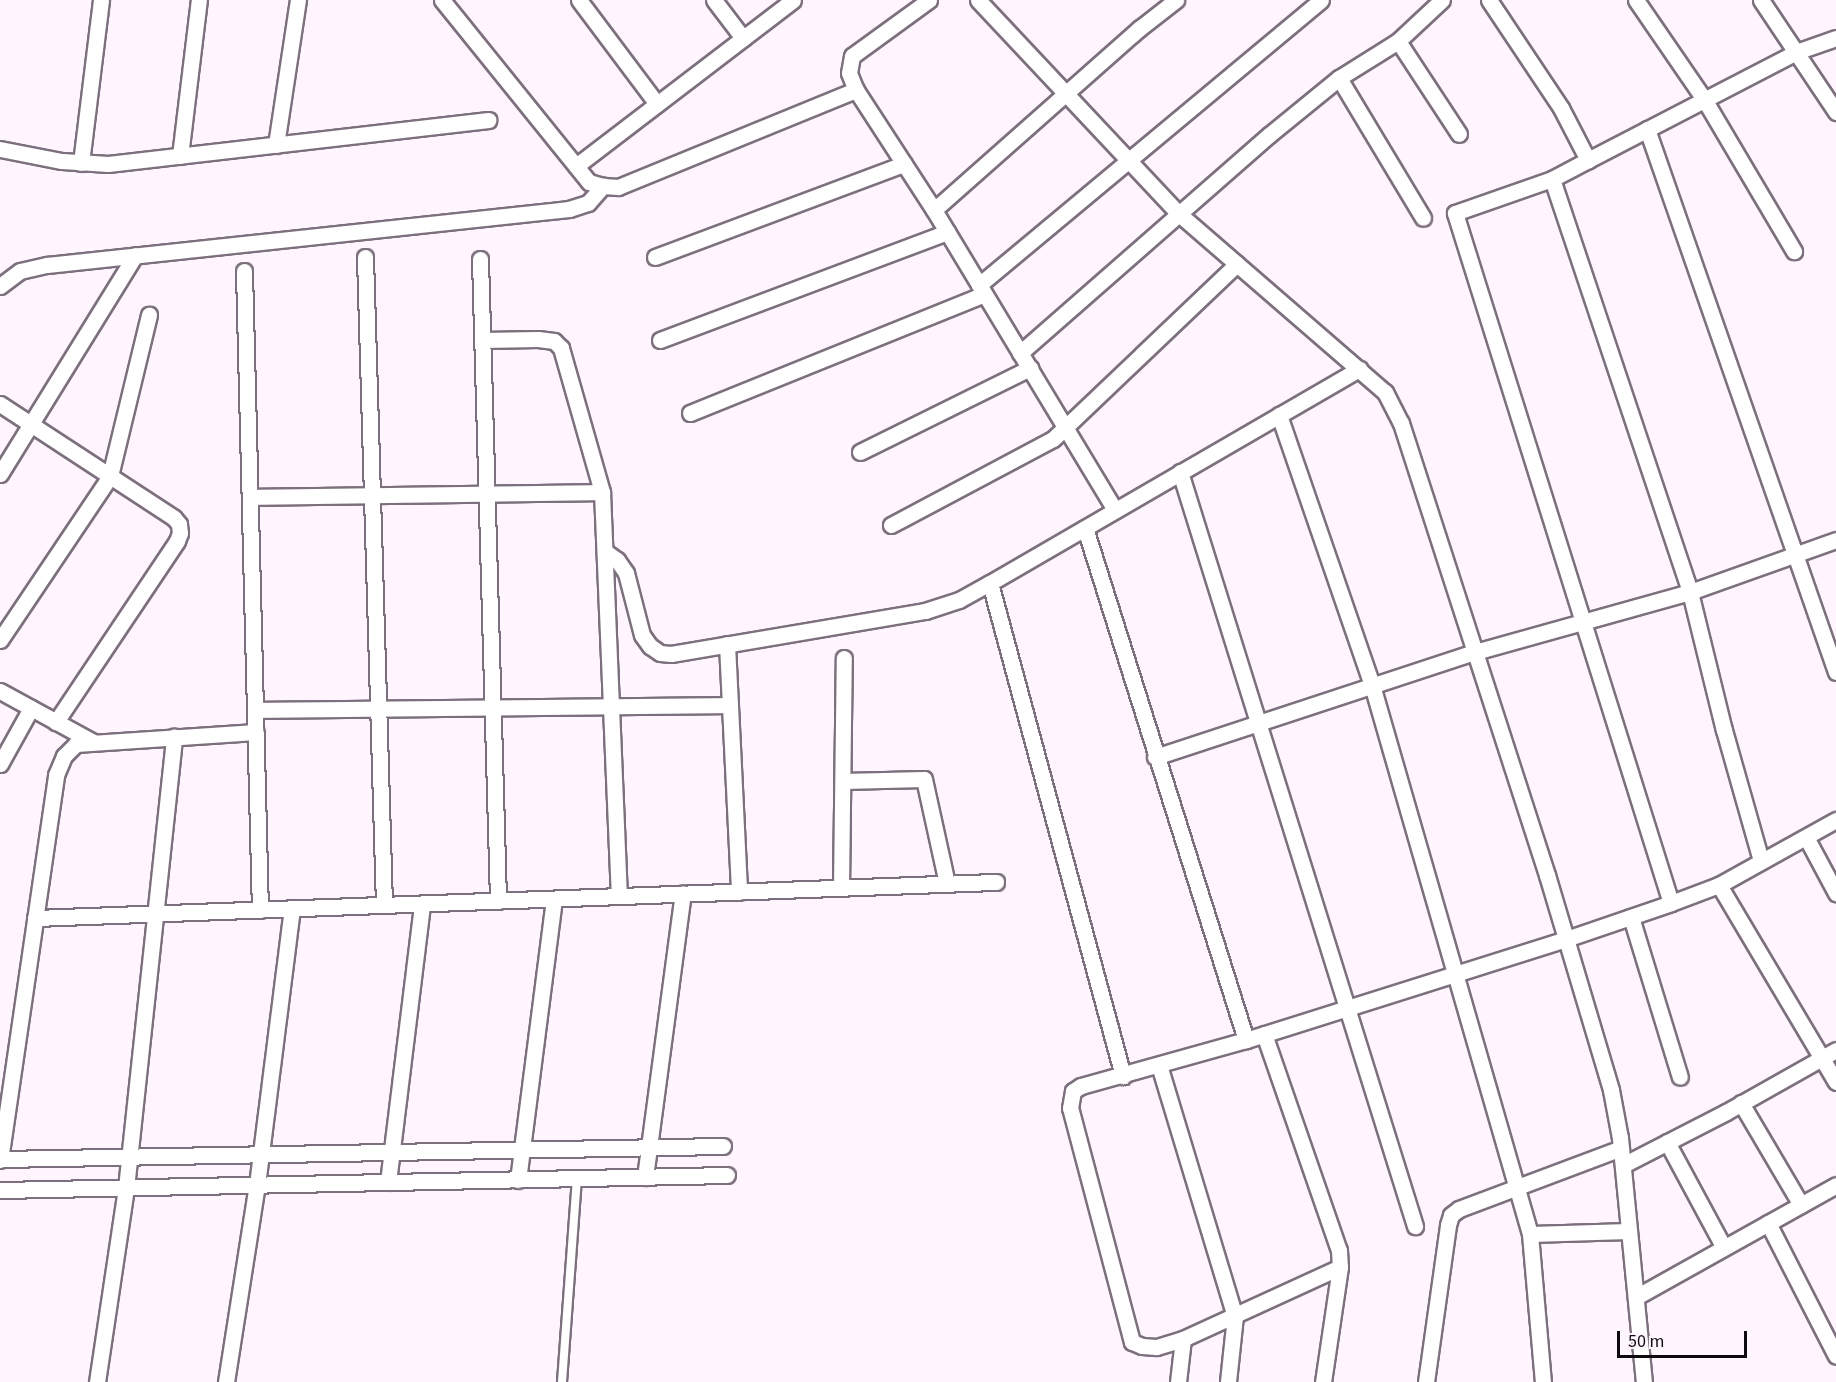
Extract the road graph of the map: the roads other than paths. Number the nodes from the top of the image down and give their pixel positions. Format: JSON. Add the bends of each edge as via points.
{"nodes":[{"id":1,"x":101,"y":0,"type":"edge"},
{"id":2,"x":199,"y":0,"type":"edge"},
{"id":3,"x":298,"y":0,"type":"edge"},
{"id":4,"x":442,"y":0,"type":"edge"},
{"id":5,"x":579,"y":0,"type":"edge"},
{"id":6,"x":714,"y":0,"type":"edge"},
{"id":7,"x":794,"y":0,"type":"edge"},
{"id":8,"x":929,"y":0,"type":"edge"},
{"id":9,"x":978,"y":0,"type":"edge"},
{"id":10,"x":1176,"y":0,"type":"edge"},
{"id":11,"x":1321,"y":0,"type":"edge"},
{"id":12,"x":1442,"y":0,"type":"edge"},
{"id":13,"x":1489,"y":0,"type":"edge"},
{"id":14,"x":1636,"y":0,"type":"edge"},
{"id":15,"x":1761,"y":0,"type":"edge"},
{"id":16,"x":743,"y":38,"type":"junction"},
{"id":17,"x":1836,"y":38,"type":"edge"},
{"id":18,"x":1398,"y":40,"type":"junction"},
{"id":19,"x":1796,"y":52,"type":"junction"},
{"id":20,"x":1339,"y":78,"type":"junction"},
{"id":21,"x":856,"y":90,"type":"junction"},
{"id":22,"x":1066,"y":95,"type":"junction"},
{"id":23,"x":1704,"y":99,"type":"junction"},
{"id":24,"x":657,"y":104,"type":"junction"},
{"id":25,"x":1836,"y":112,"type":"edge"},
{"id":26,"x":488,"y":120,"type":"dead end"},
{"id":27,"x":1647,"y":129,"type":"junction"},
{"id":28,"x":1459,"y":134,"type":"dead end"},
{"id":29,"x":276,"y":146,"type":"junction"},
{"id":30,"x":0,"y":149,"type":"edge"},
{"id":31,"x":180,"y":156,"type":"junction"},
{"id":32,"x":1588,"y":160,"type":"junction"},
{"id":33,"x":1128,"y":161,"type":"junction"},
{"id":34,"x":81,"y":164,"type":"junction"},
{"id":35,"x":904,"y":164,"type":"junction"},
{"id":36,"x":576,"y":166,"type":"junction"},
{"id":37,"x":1552,"y":179,"type":"junction"},
{"id":38,"x":603,"y":186,"type":"junction"},
{"id":39,"x":934,"y":210,"type":"junction"},
{"id":40,"x":1178,"y":213,"type":"junction"},
{"id":41,"x":1424,"y":218,"type":"dead end"},
{"id":42,"x":947,"y":232,"type":"junction"},
{"id":43,"x":1794,"y":251,"type":"dead end"},
{"id":44,"x":135,"y":255,"type":"junction"},
{"id":45,"x":364,"y":257,"type":"dead end"},
{"id":46,"x":656,"y":257,"type":"dead end"},
{"id":47,"x":480,"y":259,"type":"dead end"},
{"id":48,"x":1237,"y":264,"type":"junction"},
{"id":49,"x":244,"y":271,"type":"dead end"},
{"id":50,"x":0,"y":286,"type":"edge"},
{"id":51,"x":982,"y":289,"type":"junction"},
{"id":52,"x":149,"y":315,"type":"dead end"},
{"id":53,"x":483,"y":340,"type":"junction"},
{"id":54,"x":660,"y":340,"type":"dead end"},
{"id":55,"x":1020,"y":353,"type":"junction"},
{"id":56,"x":1030,"y":368,"type":"junction"},
{"id":57,"x":1359,"y":369,"type":"junction"},
{"id":58,"x":0,"y":404,"type":"edge"},
{"id":59,"x":690,"y":413,"type":"dead end"},
{"id":60,"x":1279,"y":415,"type":"junction"},
{"id":61,"x":31,"y":424,"type":"junction"},
{"id":62,"x":1066,"y":427,"type":"junction"},
{"id":63,"x":860,"y":452,"type":"dead end"},
{"id":64,"x":1180,"y":472,"type":"junction"},
{"id":65,"x":0,"y":474,"type":"edge"},
{"id":66,"x":110,"y":476,"type":"junction"},
{"id":67,"x":602,"y":492,"type":"junction"},
{"id":68,"x":487,"y":494,"type":"junction"},
{"id":69,"x":372,"y":495,"type":"junction"},
{"id":70,"x":250,"y":497,"type":"junction"},
{"id":71,"x":1115,"y":510,"type":"junction"},
{"id":72,"x":891,"y":525,"type":"dead end"},
{"id":73,"x":1085,"y":528,"type":"junction"},
{"id":74,"x":1836,"y":540,"type":"edge"},
{"id":75,"x":606,"y":552,"type":"junction"},
{"id":76,"x":1795,"y":554,"type":"junction"},
{"id":77,"x":990,"y":583,"type":"junction"},
{"id":78,"x":1690,"y":592,"type":"junction"},
{"id":79,"x":1584,"y":621,"type":"junction"},
{"id":80,"x":0,"y":640,"type":"edge"},
{"id":81,"x":727,"y":644,"type":"junction"},
{"id":82,"x":1475,"y":652,"type":"junction"},
{"id":83,"x":844,"y":658,"type":"dead end"},
{"id":84,"x":1836,"y":672,"type":"edge"},
{"id":85,"x":1372,"y":685,"type":"junction"},
{"id":86,"x":0,"y":691,"type":"edge"},
{"id":87,"x":730,"y":705,"type":"junction"},
{"id":88,"x":612,"y":706,"type":"junction"},
{"id":89,"x":31,"y":708,"type":"junction"},
{"id":90,"x":492,"y":708,"type":"junction"},
{"id":91,"x":378,"y":709,"type":"junction"},
{"id":92,"x":255,"y":710,"type":"junction"},
{"id":93,"x":1258,"y":721,"type":"junction"},
{"id":94,"x":56,"y":722,"type":"junction"},
{"id":95,"x":255,"y":732,"type":"junction"},
{"id":96,"x":174,"y":737,"type":"junction"},
{"id":97,"x":93,"y":742,"type":"junction"},
{"id":98,"x":1155,"y":756,"type":"junction"},
{"id":99,"x":0,"y":764,"type":"edge"},
{"id":100,"x":843,"y":782,"type":"junction"},
{"id":101,"x":1836,"y":820,"type":"edge"},
{"id":102,"x":1806,"y":837,"type":"junction"},
{"id":103,"x":1761,"y":861,"type":"junction"},
{"id":104,"x":996,"y":882,"type":"dead end"},
{"id":105,"x":947,"y":884,"type":"junction"},
{"id":106,"x":1719,"y":885,"type":"junction"},
{"id":107,"x":841,"y":888,"type":"junction"},
{"id":108,"x":739,"y":892,"type":"junction"},
{"id":109,"x":1836,"y":892,"type":"edge"},
{"id":110,"x":684,"y":894,"type":"junction"},
{"id":111,"x":619,"y":896,"type":"junction"},
{"id":112,"x":554,"y":899,"type":"junction"},
{"id":113,"x":498,"y":901,"type":"junction"},
{"id":114,"x":1671,"y":903,"type":"junction"},
{"id":115,"x":422,"y":904,"type":"junction"},
{"id":116,"x":384,"y":905,"type":"junction"},
{"id":117,"x":292,"y":908,"type":"junction"},
{"id":118,"x":260,"y":910,"type":"junction"},
{"id":119,"x":157,"y":914,"type":"junction"},
{"id":120,"x":1631,"y":916,"type":"junction"},
{"id":121,"x":35,"y":918,"type":"junction"},
{"id":122,"x":1566,"y":939,"type":"junction"},
{"id":123,"x":1456,"y":974,"type":"junction"},
{"id":124,"x":1347,"y":1008,"type":"junction"},
{"id":125,"x":1264,"y":1034,"type":"junction"},
{"id":126,"x":1246,"y":1040,"type":"junction"},
{"id":127,"x":1836,"y":1050,"type":"edge"},
{"id":128,"x":1822,"y":1058,"type":"junction"},
{"id":129,"x":1159,"y":1065,"type":"junction"},
{"id":130,"x":1123,"y":1076,"type":"junction"},
{"id":131,"x":1680,"y":1077,"type":"dead end"},
{"id":132,"x":1836,"y":1082,"type":"edge"},
{"id":133,"x":1741,"y":1103,"type":"junction"},
{"id":134,"x":1667,"y":1142,"type":"junction"},
{"id":135,"x":723,"y":1146,"type":"dead end"},
{"id":136,"x":649,"y":1147,"type":"junction"},
{"id":137,"x":1621,"y":1148,"type":"junction"},
{"id":138,"x":522,"y":1150,"type":"junction"},
{"id":139,"x":392,"y":1152,"type":"junction"},
{"id":140,"x":261,"y":1155,"type":"junction"},
{"id":141,"x":130,"y":1157,"type":"junction"},
{"id":142,"x":0,"y":1160,"type":"edge"},
{"id":143,"x":1623,"y":1165,"type":"junction"},
{"id":144,"x":727,"y":1175,"type":"dead end"},
{"id":145,"x":645,"y":1177,"type":"junction"},
{"id":146,"x":577,"y":1178,"type":"junction"},
{"id":147,"x":518,"y":1180,"type":"junction"},
{"id":148,"x":388,"y":1182,"type":"junction"},
{"id":149,"x":257,"y":1185,"type":"junction"},
{"id":150,"x":1836,"y":1185,"type":"edge"},
{"id":151,"x":126,"y":1188,"type":"junction"},
{"id":152,"x":1518,"y":1189,"type":"junction"},
{"id":153,"x":0,"y":1190,"type":"edge"},
{"id":154,"x":1801,"y":1205,"type":"junction"},
{"id":155,"x":1768,"y":1223,"type":"junction"},
{"id":156,"x":1415,"y":1226,"type":"dead end"},
{"id":157,"x":1629,"y":1231,"type":"junction"},
{"id":158,"x":1530,"y":1234,"type":"junction"},
{"id":159,"x":1724,"y":1248,"type":"junction"},
{"id":160,"x":1340,"y":1267,"type":"junction"},
{"id":161,"x":1636,"y":1297,"type":"junction"},
{"id":162,"x":1235,"y":1316,"type":"junction"},
{"id":163,"x":1183,"y":1339,"type":"junction"},
{"id":164,"x":1836,"y":1356,"type":"edge"},
{"id":165,"x":97,"y":1382,"type":"edge"},
{"id":166,"x":226,"y":1382,"type":"edge"},
{"id":167,"x":562,"y":1382,"type":"edge"},
{"id":168,"x":1178,"y":1382,"type":"edge"},
{"id":169,"x":1228,"y":1382,"type":"edge"},
{"id":170,"x":1323,"y":1382,"type":"edge"},
{"id":171,"x":1426,"y":1382,"type":"edge"},
{"id":172,"x":1543,"y":1382,"type":"edge"},
{"id":173,"x":1644,"y":1382,"type":"edge"}],
"edges":[{"from":1,"to":34,"type":"street"},
{"from":2,"to":31,"type":"street"},
{"from":3,"to":29,"type":"street"},
{"from":4,"to":36,"type":"street"},
{"from":5,"to":24,"type":"street"},
{"from":6,"to":16,"type":"street"},
{"from":7,"to":16,"type":"street"},
{"from":8,"to":21,"type":"street","via":[[852,57],[849,73]]},
{"from":9,"to":22,"type":"street"},
{"from":10,"to":22,"type":"street","via":[[1140,27]]},
{"from":11,"to":33,"type":"street"},
{"from":12,"to":18,"type":"street"},
{"from":13,"to":32,"type":"street","via":[[1561,108]]},
{"from":14,"to":23,"type":"street"},
{"from":15,"to":19,"type":"street"},
{"from":16,"to":24,"type":"street"},
{"from":17,"to":19,"type":"street"},
{"from":18,"to":20,"type":"street"},
{"from":18,"to":28,"type":"street"},
{"from":19,"to":23,"type":"street"},
{"from":19,"to":25,"type":"street"},
{"from":20,"to":40,"type":"street"},
{"from":20,"to":41,"type":"street"},
{"from":21,"to":35,"type":"street"},
{"from":21,"to":38,"type":"street","via":[[618,187]]},
{"from":22,"to":33,"type":"street"},
{"from":22,"to":39,"type":"street"},
{"from":23,"to":27,"type":"street"},
{"from":23,"to":43,"type":"street"},
{"from":24,"to":36,"type":"street"},
{"from":26,"to":29,"type":"street"},
{"from":27,"to":32,"type":"street"},
{"from":27,"to":76,"type":"street"},
{"from":29,"to":31,"type":"street"},
{"from":30,"to":34,"type":"street"},
{"from":31,"to":34,"type":"street"},
{"from":32,"to":37,"type":"street"},
{"from":33,"to":40,"type":"street"},
{"from":33,"to":51,"type":"street"},
{"from":35,"to":39,"type":"street"},
{"from":35,"to":46,"type":"street"},
{"from":36,"to":38,"type":"street","via":[[589,182]]},
{"from":37,"to":78,"type":"street"},
{"from":37,"to":79,"type":"street","via":[[1455,213]]},
{"from":38,"to":44,"type":"street","via":[[588,203],[569,209]]},
{"from":39,"to":42,"type":"street"},
{"from":40,"to":48,"type":"street"},
{"from":40,"to":55,"type":"street"},
{"from":42,"to":51,"type":"street"},
{"from":42,"to":54,"type":"street"},
{"from":44,"to":50,"type":"street","via":[[20,271]]},
{"from":44,"to":61,"type":"street"},
{"from":45,"to":69,"type":"street"},
{"from":47,"to":53,"type":"street"},
{"from":48,"to":57,"type":"street"},
{"from":48,"to":62,"type":"street"},
{"from":49,"to":70,"type":"street"},
{"from":51,"to":55,"type":"street"},
{"from":51,"to":59,"type":"street"},
{"from":52,"to":66,"type":"street"},
{"from":53,"to":67,"type":"street","via":[[538,339],[554,341],[561,348]]},
{"from":53,"to":68,"type":"street"},
{"from":55,"to":56,"type":"street"},
{"from":56,"to":62,"type":"street"},
{"from":56,"to":63,"type":"street"},
{"from":57,"to":60,"type":"street"},
{"from":57,"to":82,"type":"street","via":[[1385,392],[1401,423]]},
{"from":58,"to":61,"type":"street"},
{"from":60,"to":64,"type":"street"},
{"from":60,"to":85,"type":"street"},
{"from":61,"to":65,"type":"street"},
{"from":61,"to":66,"type":"street"},
{"from":62,"to":71,"type":"street"},
{"from":62,"to":72,"type":"street","via":[[1038,449]]},
{"from":64,"to":71,"type":"street"},
{"from":64,"to":93,"type":"street"},
{"from":66,"to":80,"type":"street"},
{"from":66,"to":94,"type":"street","via":[[174,518],[180,533]]},
{"from":67,"to":68,"type":"street"},
{"from":67,"to":75,"type":"street"},
{"from":68,"to":69,"type":"street"},
{"from":68,"to":90,"type":"street"},
{"from":69,"to":70,"type":"street"},
{"from":69,"to":91,"type":"street"},
{"from":70,"to":92,"type":"street"},
{"from":71,"to":73,"type":"street"},
{"from":73,"to":77,"type":"street"},
{"from":73,"to":98,"type":"street"},
{"from":74,"to":76,"type":"street"},
{"from":75,"to":81,"type":"street","via":[[626,573],[642,635],[650,646],[671,654]]},
{"from":75,"to":88,"type":"street"},
{"from":76,"to":78,"type":"street"},
{"from":76,"to":84,"type":"street"},
{"from":77,"to":81,"type":"street","via":[[959,600],[925,611]]},
{"from":77,"to":130,"type":"street"},
{"from":78,"to":79,"type":"street"},
{"from":78,"to":103,"type":"street"},
{"from":79,"to":82,"type":"street"},
{"from":79,"to":114,"type":"street"},
{"from":81,"to":87,"type":"street"},
{"from":82,"to":85,"type":"street"},
{"from":82,"to":122,"type":"street"},
{"from":83,"to":100,"type":"street"},
{"from":85,"to":93,"type":"street"},
{"from":85,"to":123,"type":"street"},
{"from":86,"to":89,"type":"street"},
{"from":87,"to":88,"type":"street"},
{"from":87,"to":108,"type":"street"},
{"from":88,"to":90,"type":"street"},
{"from":88,"to":111,"type":"street"},
{"from":89,"to":94,"type":"street"},
{"from":89,"to":99,"type":"street"},
{"from":90,"to":91,"type":"street"},
{"from":90,"to":113,"type":"street"},
{"from":91,"to":92,"type":"street"},
{"from":91,"to":116,"type":"street"},
{"from":92,"to":95,"type":"street"},
{"from":93,"to":98,"type":"street"},
{"from":93,"to":124,"type":"street"},
{"from":94,"to":97,"type":"street"},
{"from":95,"to":96,"type":"street"},
{"from":95,"to":118,"type":"street"},
{"from":96,"to":97,"type":"street"},
{"from":96,"to":119,"type":"street"},
{"from":97,"to":121,"type":"street","via":[[76,744],[64,756],[56,775]]},
{"from":98,"to":126,"type":"street"},
{"from":100,"to":105,"type":"street","via":[[924,778]]},
{"from":100,"to":107,"type":"street"},
{"from":101,"to":102,"type":"street"},
{"from":102,"to":103,"type":"street"},
{"from":102,"to":109,"type":"street"},
{"from":103,"to":106,"type":"street"},
{"from":104,"to":105,"type":"street"},
{"from":105,"to":107,"type":"street"},
{"from":106,"to":114,"type":"street"},
{"from":106,"to":128,"type":"street"},
{"from":107,"to":108,"type":"street"},
{"from":108,"to":110,"type":"street"},
{"from":110,"to":111,"type":"street"},
{"from":110,"to":136,"type":"street"},
{"from":111,"to":112,"type":"street"},
{"from":112,"to":113,"type":"street"},
{"from":112,"to":138,"type":"street"},
{"from":113,"to":115,"type":"street"},
{"from":114,"to":120,"type":"street"},
{"from":115,"to":116,"type":"street"},
{"from":115,"to":139,"type":"street"},
{"from":116,"to":117,"type":"street"},
{"from":117,"to":118,"type":"street"},
{"from":117,"to":140,"type":"street"},
{"from":118,"to":119,"type":"street"},
{"from":119,"to":121,"type":"street"},
{"from":119,"to":141,"type":"street"},
{"from":120,"to":122,"type":"street"},
{"from":120,"to":131,"type":"street"},
{"from":121,"to":142,"type":"street"},
{"from":122,"to":123,"type":"street"},
{"from":122,"to":137,"type":"street","via":[[1611,1090]]},
{"from":123,"to":124,"type":"street"},
{"from":123,"to":152,"type":"street"},
{"from":124,"to":125,"type":"street"},
{"from":124,"to":156,"type":"street"},
{"from":125,"to":126,"type":"street"},
{"from":125,"to":160,"type":"street","via":[[1339,1250]]},
{"from":126,"to":129,"type":"street"},
{"from":127,"to":128,"type":"street"},
{"from":128,"to":132,"type":"street"},
{"from":128,"to":133,"type":"street"},
{"from":129,"to":130,"type":"street"},
{"from":129,"to":162,"type":"street"},
{"from":130,"to":163,"type":"street","via":[[1081,1086],[1073,1091],[1070,1108],[1132,1342],[1156,1347]]},
{"from":133,"to":134,"type":"street"},
{"from":133,"to":154,"type":"street"},
{"from":134,"to":143,"type":"street"},
{"from":134,"to":159,"type":"street"},
{"from":135,"to":136,"type":"street"},
{"from":136,"to":138,"type":"street"},
{"from":136,"to":145,"type":"street"},
{"from":137,"to":143,"type":"street"},
{"from":137,"to":152,"type":"street"},
{"from":138,"to":139,"type":"street"},
{"from":138,"to":147,"type":"street"},
{"from":139,"to":140,"type":"street"},
{"from":139,"to":148,"type":"street"},
{"from":140,"to":141,"type":"street"},
{"from":140,"to":149,"type":"street"},
{"from":141,"to":142,"type":"street"},
{"from":141,"to":151,"type":"street"},
{"from":143,"to":157,"type":"street"},
{"from":144,"to":145,"type":"street"},
{"from":145,"to":146,"type":"street"},
{"from":146,"to":147,"type":"street"},
{"from":146,"to":167,"type":"lane"},
{"from":147,"to":148,"type":"street"},
{"from":148,"to":149,"type":"street"},
{"from":149,"to":151,"type":"street"},
{"from":149,"to":166,"type":"street"},
{"from":150,"to":154,"type":"street"},
{"from":151,"to":153,"type":"street"},
{"from":151,"to":165,"type":"street"},
{"from":152,"to":158,"type":"street"},
{"from":152,"to":171,"type":"street","via":[[1452,1215]]},
{"from":154,"to":155,"type":"street"},
{"from":155,"to":159,"type":"street"},
{"from":155,"to":164,"type":"street"},
{"from":157,"to":158,"type":"street"},
{"from":157,"to":161,"type":"street"},
{"from":158,"to":172,"type":"street"},
{"from":159,"to":161,"type":"street"},
{"from":160,"to":162,"type":"street"},
{"from":160,"to":170,"type":"street"},
{"from":161,"to":173,"type":"street"},
{"from":162,"to":163,"type":"street"},
{"from":162,"to":169,"type":"street"},
{"from":163,"to":168,"type":"street"}]}
